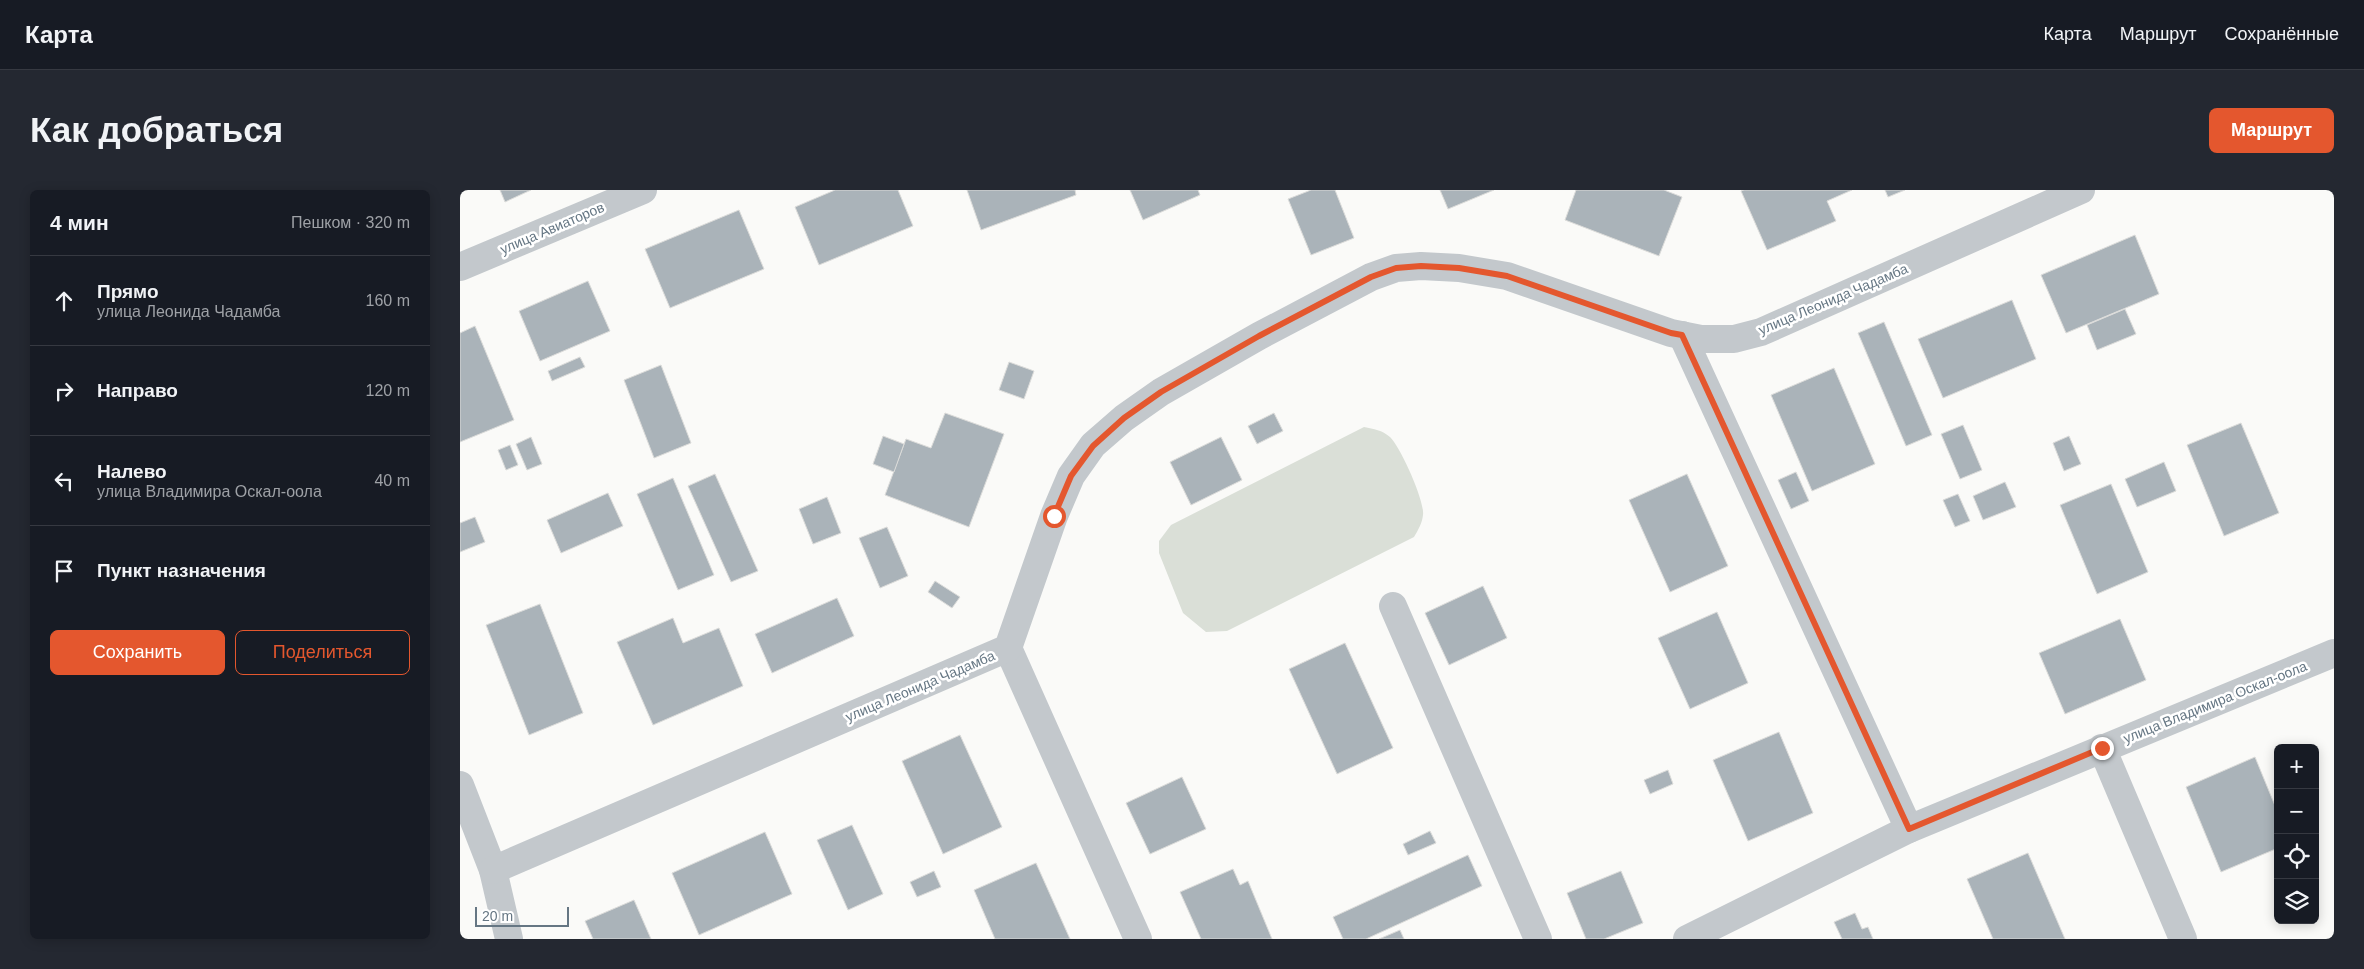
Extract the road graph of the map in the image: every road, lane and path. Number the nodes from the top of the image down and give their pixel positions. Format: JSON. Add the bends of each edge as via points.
{"nodes":[{"id":1,"x":643,"y":190,"type":"edge"},
{"id":2,"x":2081,"y":190,"type":"edge"},
{"id":3,"x":460,"y":267,"type":"edge"},
{"id":4,"x":1682,"y":335,"type":"junction"},
{"id":5,"x":1393,"y":606,"type":"dead end"},
{"id":6,"x":1008,"y":648,"type":"junction"},
{"id":7,"x":2334,"y":653,"type":"edge"},
{"id":8,"x":2102,"y":748,"type":"junction"},
{"id":9,"x":460,"y":785,"type":"edge"},
{"id":10,"x":1909,"y":829,"type":"junction"},
{"id":11,"x":492,"y":870,"type":"junction"},
{"id":12,"x":509,"y":939,"type":"edge"},
{"id":13,"x":1138,"y":939,"type":"edge"},
{"id":14,"x":1538,"y":939,"type":"edge"},
{"id":15,"x":1687,"y":939,"type":"edge"},
{"id":16,"x":2183,"y":939,"type":"edge"}],
"edges":[{"from":1,"to":3,"type":"street","name":"улица Авиаторов"},
{"from":2,"to":4,"type":"street","name":"улица Леонида Чадамба","via":[[1761,332],[1734,339],[1700,339]]},
{"from":4,"to":6,"type":"street","name":"улица Леонида Чадамба","via":[[1507,276],[1421,266],[1396,268],[1371,277],[1161,392],[1124,418],[1093,446],[1071,476]]},
{"from":4,"to":10,"type":"street"},
{"from":5,"to":14,"type":"street"},
{"from":6,"to":11,"type":"street","name":"улица Леонида Чадамба"},
{"from":6,"to":13,"type":"street"},
{"from":7,"to":8,"type":"street","name":"улица Владимира Оскал-оола"},
{"from":8,"to":10,"type":"street","name":"улица Владимира Оскал-оола"},
{"from":8,"to":16,"type":"street"},
{"from":9,"to":11,"type":"street"},
{"from":10,"to":15,"type":"street","name":"улица Владимира Оскал-оола"},
{"from":11,"to":12,"type":"street"}]}
